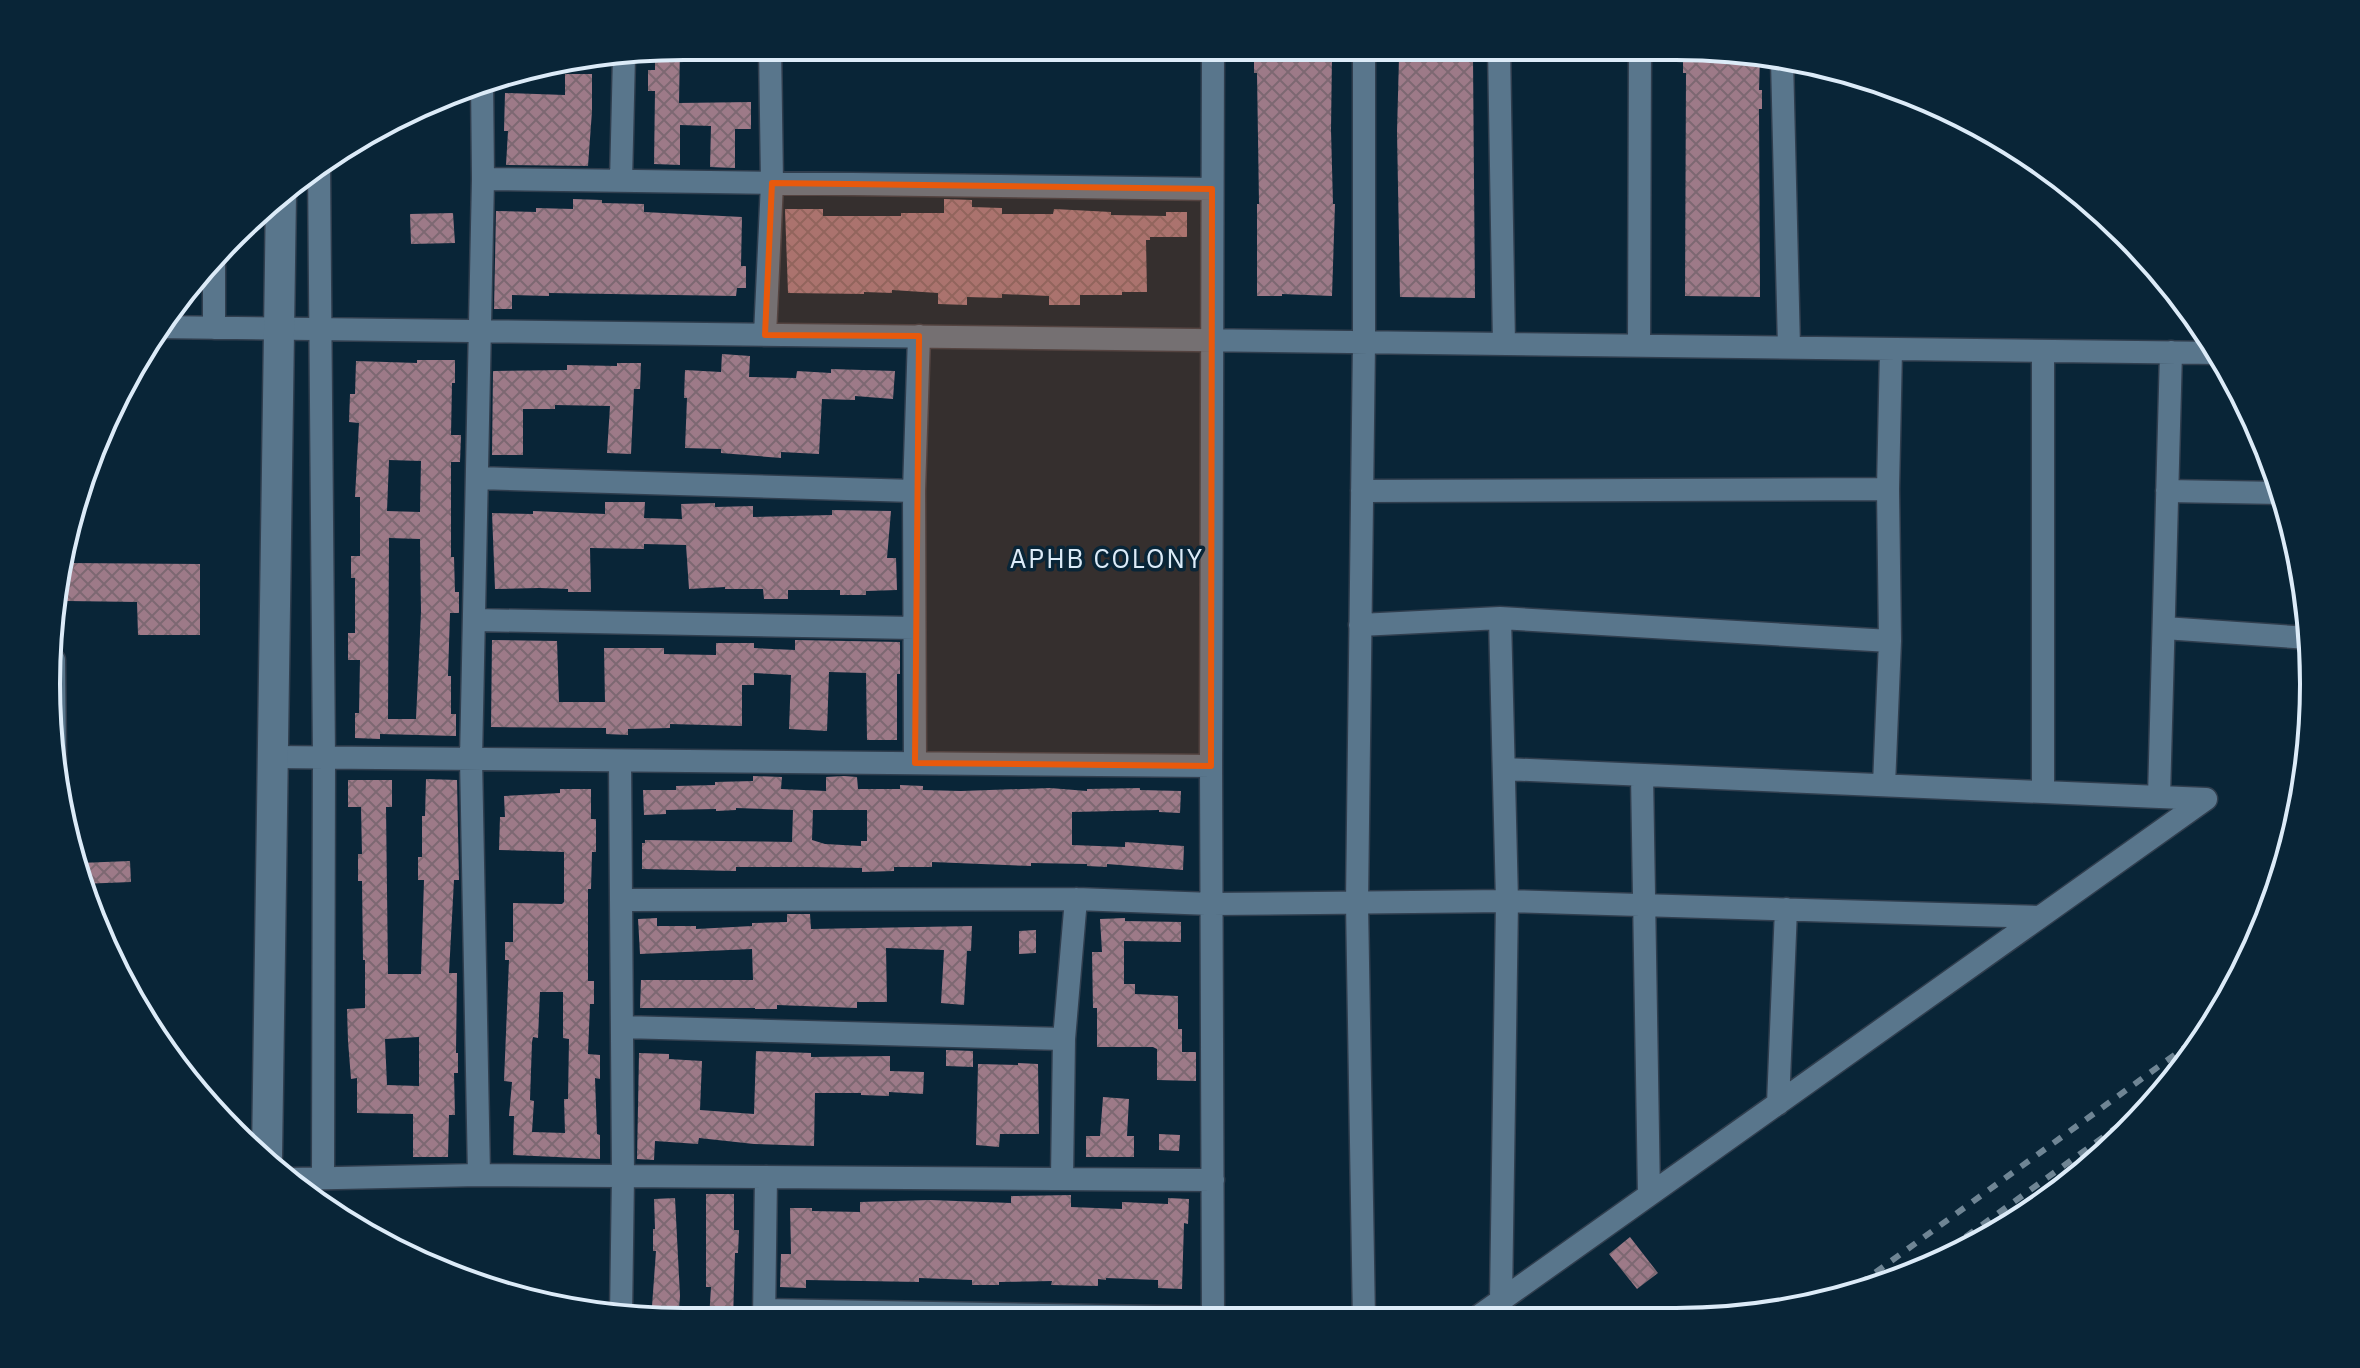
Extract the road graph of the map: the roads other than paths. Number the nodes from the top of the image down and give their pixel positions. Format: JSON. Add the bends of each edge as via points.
{"nodes":[{"id":1,"x":770,"y":60,"type":"edge"},
{"id":2,"x":1213,"y":60,"type":"edge"},
{"id":3,"x":1364,"y":60,"type":"edge"},
{"id":4,"x":1499,"y":60,"type":"edge"},
{"id":5,"x":1640,"y":60,"type":"edge"},
{"id":6,"x":624,"y":63,"type":"edge"},
{"id":7,"x":1782,"y":69,"type":"edge"},
{"id":8,"x":482,"y":93,"type":"edge"},
{"id":9,"x":319,"y":178,"type":"edge"},
{"id":10,"x":483,"y":179,"type":"junction"},
{"id":11,"x":621,"y":181,"type":"junction"},
{"id":12,"x":772,"y":183,"type":"junction"},
{"id":13,"x":1212,"y":189,"type":"junction"},
{"id":14,"x":281,"y":208,"type":"edge"},
{"id":15,"x":214,"y":274,"type":"edge"},
{"id":16,"x":172,"y":327,"type":"edge"},
{"id":17,"x":214,"y":328,"type":"junction"},
{"id":18,"x":279,"y":328,"type":"junction"},
{"id":19,"x":320,"y":329,"type":"junction"},
{"id":20,"x":480,"y":331,"type":"junction"},
{"id":21,"x":765,"y":335,"type":"junction"},
{"id":22,"x":919,"y":336,"type":"junction"},
{"id":23,"x":1212,"y":340,"type":"junction"},
{"id":24,"x":1364,"y":342,"type":"junction"},
{"id":25,"x":1504,"y":344,"type":"junction"},
{"id":26,"x":1639,"y":345,"type":"junction"},
{"id":27,"x":1789,"y":347,"type":"junction"},
{"id":28,"x":1891,"y":349,"type":"junction"},
{"id":29,"x":2043,"y":351,"type":"junction"},
{"id":30,"x":2171,"y":352,"type":"junction"},
{"id":31,"x":2204,"y":353,"type":"edge"},
{"id":32,"x":477,"y":478,"type":"junction"},
{"id":33,"x":1888,"y":489,"type":"junction"},
{"id":34,"x":914,"y":491,"type":"junction"},
{"id":35,"x":1362,"y":491,"type":"junction"},
{"id":36,"x":2167,"y":491,"type":"junction"},
{"id":37,"x":2270,"y":493,"type":"edge"},
{"id":38,"x":1500,"y":618,"type":"junction"},
{"id":39,"x":474,"y":620,"type":"junction"},
{"id":40,"x":1360,"y":625,"type":"junction"},
{"id":41,"x":914,"y":628,"type":"junction"},
{"id":42,"x":2164,"y":628,"type":"junction"},
{"id":43,"x":2298,"y":637,"type":"edge"},
{"id":44,"x":1890,"y":641,"type":"junction"},
{"id":45,"x":272,"y":757,"type":"junction"},
{"id":46,"x":324,"y":758,"type":"junction"},
{"id":47,"x":471,"y":759,"type":"junction"},
{"id":48,"x":620,"y":761,"type":"junction"},
{"id":49,"x":915,"y":763,"type":"junction"},
{"id":50,"x":1211,"y":766,"type":"junction"},
{"id":51,"x":1504,"y":769,"type":"junction"},
{"id":52,"x":1642,"y":775,"type":"junction"},
{"id":53,"x":1884,"y":785,"type":"junction"},
{"id":54,"x":2043,"y":792,"type":"junction"},
{"id":55,"x":2159,"y":797,"type":"junction"},
{"id":56,"x":1076,"y":899,"type":"junction"},
{"id":57,"x":621,"y":900,"type":"junction"},
{"id":58,"x":1507,"y":901,"type":"junction"},
{"id":59,"x":1357,"y":903,"type":"junction"},
{"id":60,"x":1212,"y":904,"type":"junction"},
{"id":61,"x":1643,"y":905,"type":"junction"},
{"id":62,"x":1786,"y":909,"type":"junction"},
{"id":63,"x":2040,"y":917,"type":"junction"},
{"id":64,"x":622,"y":1027,"type":"junction"},
{"id":65,"x":1064,"y":1039,"type":"junction"},
{"id":66,"x":1778,"y":1104,"type":"junction"},
{"id":67,"x":267,"y":1147,"type":"edge"},
{"id":68,"x":479,"y":1175,"type":"junction"},
{"id":69,"x":623,"y":1176,"type":"junction"},
{"id":70,"x":323,"y":1177,"type":"junction"},
{"id":71,"x":766,"y":1177,"type":"junction"},
{"id":72,"x":303,"y":1178,"type":"edge"},
{"id":73,"x":1062,"y":1178,"type":"junction"},
{"id":74,"x":1213,"y":1180,"type":"junction"},
{"id":75,"x":1649,"y":1195,"type":"junction"},
{"id":76,"x":1501,"y":1300,"type":"junction"},
{"id":77,"x":621,"y":1305,"type":"edge"},
{"id":78,"x":764,"y":1308,"type":"edge"},
{"id":79,"x":1213,"y":1308,"type":"edge"},
{"id":80,"x":1364,"y":1308,"type":"edge"},
{"id":81,"x":1490,"y":1308,"type":"edge"}],
"edges":[{"from":1,"to":12,"type":"street"},
{"from":2,"to":13,"type":"street"},
{"from":3,"to":24,"type":"street"},
{"from":4,"to":25,"type":"street"},
{"from":5,"to":26,"type":"street"},
{"from":6,"to":11,"type":"street"},
{"from":7,"to":27,"type":"street"},
{"from":8,"to":10,"type":"street"},
{"from":9,"to":19,"type":"street"},
{"from":10,"to":11,"type":"street"},
{"from":10,"to":20,"type":"street"},
{"from":11,"to":12,"type":"street"},
{"from":12,"to":13,"type":"street"},
{"from":12,"to":21,"type":"street"},
{"from":13,"to":23,"type":"street"},
{"from":14,"to":18,"type":"street"},
{"from":15,"to":17,"type":"street"},
{"from":16,"to":17,"type":"street"},
{"from":17,"to":18,"type":"street"},
{"from":18,"to":19,"type":"street"},
{"from":18,"to":45,"type":"street"},
{"from":19,"to":20,"type":"street"},
{"from":19,"to":46,"type":"street"},
{"from":20,"to":21,"type":"street"},
{"from":20,"to":32,"type":"street"},
{"from":21,"to":22,"type":"street"},
{"from":22,"to":23,"type":"street"},
{"from":22,"to":34,"type":"street"},
{"from":23,"to":24,"type":"street"},
{"from":23,"to":50,"type":"street"},
{"from":24,"to":25,"type":"street"},
{"from":24,"to":35,"type":"street"},
{"from":25,"to":26,"type":"street"},
{"from":26,"to":27,"type":"street"},
{"from":27,"to":28,"type":"street"},
{"from":28,"to":29,"type":"street"},
{"from":28,"to":33,"type":"street"},
{"from":29,"to":30,"type":"street"},
{"from":29,"to":54,"type":"street"},
{"from":30,"to":31,"type":"street"},
{"from":30,"to":36,"type":"street"},
{"from":32,"to":34,"type":"street"},
{"from":32,"to":39,"type":"street"},
{"from":33,"to":35,"type":"street"},
{"from":33,"to":44,"type":"street"},
{"from":34,"to":41,"type":"street"},
{"from":35,"to":40,"type":"street"},
{"from":36,"to":37,"type":"street"},
{"from":36,"to":42,"type":"street"},
{"from":38,"to":40,"type":"street"},
{"from":38,"to":44,"type":"street"},
{"from":38,"to":51,"type":"street"},
{"from":39,"to":41,"type":"street"},
{"from":39,"to":47,"type":"street"},
{"from":40,"to":59,"type":"street"},
{"from":41,"to":49,"type":"street"},
{"from":42,"to":43,"type":"street"},
{"from":42,"to":55,"type":"street"},
{"from":44,"to":53,"type":"street"},
{"from":45,"to":46,"type":"street"},
{"from":45,"to":67,"type":"street"},
{"from":46,"to":47,"type":"street"},
{"from":46,"to":70,"type":"street"},
{"from":47,"to":48,"type":"street"},
{"from":47,"to":68,"type":"street"},
{"from":48,"to":49,"type":"street"},
{"from":48,"to":57,"type":"street"},
{"from":49,"to":50,"type":"street"},
{"from":50,"to":60,"type":"street"},
{"from":51,"to":52,"type":"street"},
{"from":51,"to":58,"type":"street"},
{"from":52,"to":53,"type":"street"},
{"from":52,"to":61,"type":"street"},
{"from":53,"to":54,"type":"street"},
{"from":54,"to":55,"type":"street"},
{"from":55,"to":63,"type":"street","via":[[2206,799]]},
{"from":56,"to":57,"type":"street"},
{"from":56,"to":60,"type":"street"},
{"from":56,"to":65,"type":"street"},
{"from":57,"to":64,"type":"street"},
{"from":58,"to":59,"type":"street"},
{"from":58,"to":61,"type":"street"},
{"from":58,"to":76,"type":"street"},
{"from":59,"to":60,"type":"street"},
{"from":59,"to":80,"type":"street"},
{"from":60,"to":74,"type":"street"},
{"from":61,"to":62,"type":"street"},
{"from":61,"to":75,"type":"street"},
{"from":62,"to":63,"type":"street"},
{"from":62,"to":66,"type":"street"},
{"from":63,"to":66,"type":"street"},
{"from":64,"to":65,"type":"street"},
{"from":64,"to":69,"type":"street"},
{"from":65,"to":73,"type":"street"},
{"from":66,"to":75,"type":"street"},
{"from":68,"to":69,"type":"street"},
{"from":68,"to":70,"type":"street"},
{"from":69,"to":71,"type":"street"},
{"from":69,"to":77,"type":"street"},
{"from":70,"to":72,"type":"street"},
{"from":71,"to":73,"type":"street"},
{"from":71,"to":78,"type":"street"},
{"from":73,"to":74,"type":"street"},
{"from":74,"to":79,"type":"street"},
{"from":75,"to":76,"type":"street"},
{"from":76,"to":81,"type":"street"}]}
